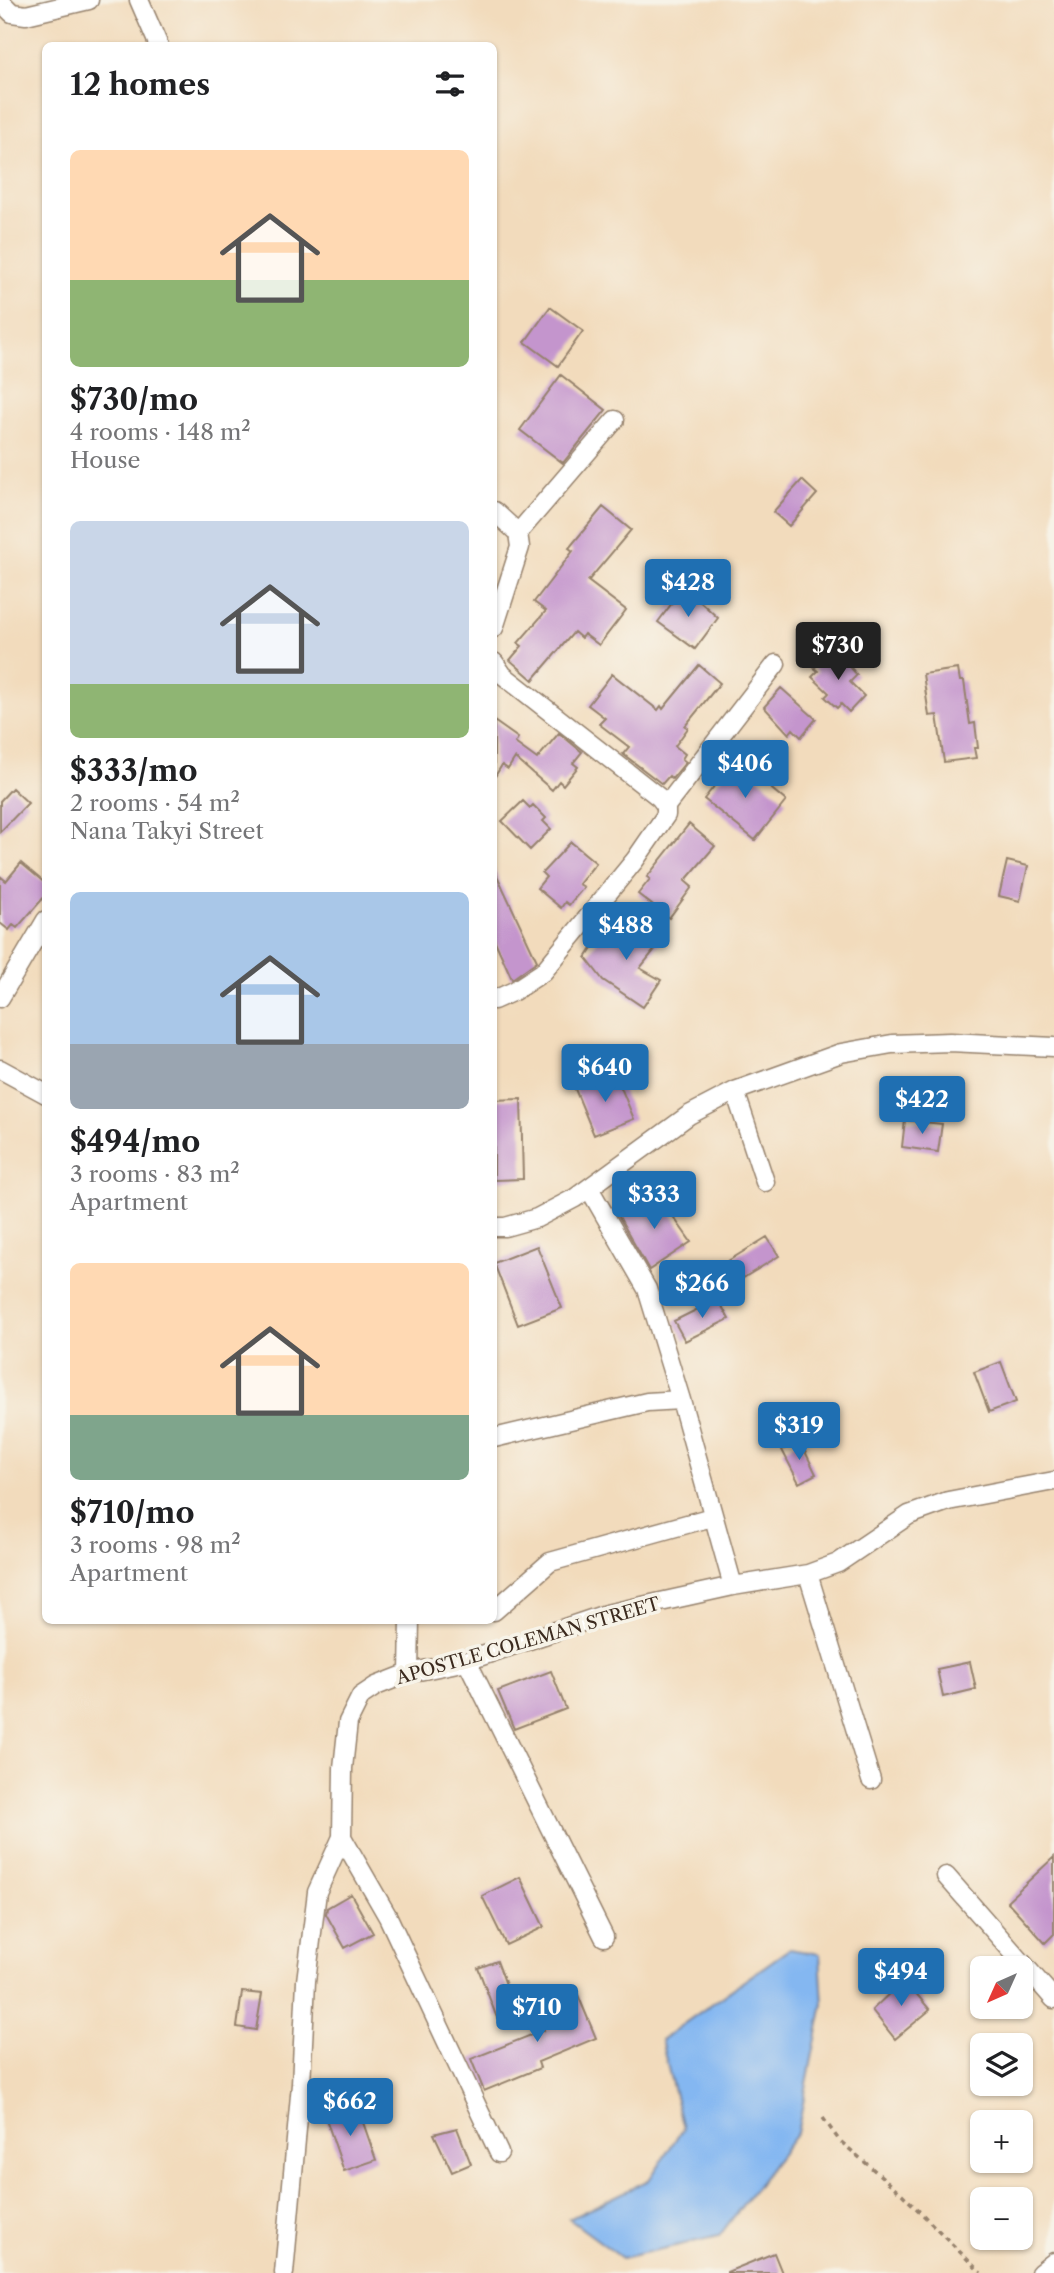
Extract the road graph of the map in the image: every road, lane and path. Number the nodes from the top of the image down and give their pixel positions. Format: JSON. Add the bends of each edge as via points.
{"nodes":[{"id":1,"x":89,"y":0,"type":"edge"},
{"id":2,"x":139,"y":0,"type":"edge"},
{"id":3,"x":0,"y":1,"type":"edge"},
{"id":4,"x":157,"y":42,"type":"edge"},
{"id":5,"x":615,"y":420,"type":"dead end"},
{"id":6,"x":497,"y":514,"type":"edge"},
{"id":7,"x":518,"y":533,"type":"junction"},
{"id":8,"x":497,"y":619,"type":"edge"},
{"id":9,"x":776,"y":664,"type":"dead end"},
{"id":10,"x":497,"y":666,"type":"edge"},
{"id":11,"x":666,"y":806,"type":"junction"},
{"id":12,"x":42,"y":927,"type":"edge"},
{"id":13,"x":0,"y":998,"type":"edge"},
{"id":14,"x":497,"y":999,"type":"edge"},
{"id":15,"x":1054,"y":1047,"type":"edge"},
{"id":16,"x":0,"y":1069,"type":"edge"},
{"id":17,"x":735,"y":1091,"type":"junction"},
{"id":18,"x":42,"y":1092,"type":"edge"},
{"id":19,"x":765,"y":1182,"type":"dead end"},
{"id":20,"x":589,"y":1188,"type":"junction"},
{"id":21,"x":497,"y":1226,"type":"edge"},
{"id":22,"x":681,"y":1400,"type":"junction"},
{"id":23,"x":497,"y":1437,"type":"edge"},
{"id":24,"x":1054,"y":1481,"type":"edge"},
{"id":25,"x":712,"y":1517,"type":"junction"},
{"id":26,"x":808,"y":1574,"type":"junction"},
{"id":27,"x":733,"y":1586,"type":"junction"},
{"id":28,"x":497,"y":1608,"type":"edge"},
{"id":29,"x":410,"y":1624,"type":"edge"},
{"id":30,"x":467,"y":1661,"type":"junction"},
{"id":31,"x":410,"y":1673,"type":"junction"},
{"id":32,"x":871,"y":1780,"type":"dead end"},
{"id":33,"x":342,"y":1837,"type":"junction"},
{"id":34,"x":946,"y":1876,"type":"dead end"},
{"id":35,"x":604,"y":1937,"type":"dead end"},
{"id":36,"x":1054,"y":1999,"type":"edge"},
{"id":37,"x":823,"y":2118,"type":"dead end"},
{"id":38,"x":499,"y":2153,"type":"dead end"},
{"id":39,"x":1054,"y":2262,"type":"edge"},
{"id":40,"x":284,"y":2273,"type":"edge"},
{"id":41,"x":981,"y":2273,"type":"edge"},
{"id":42,"x":1040,"y":2273,"type":"edge"}],
"edges":[{"from":1,"to":3,"type":"street","via":[[26,15],[12,13]]},
{"from":2,"to":4,"type":"street"},
{"from":5,"to":7,"type":"street"},
{"from":6,"to":7,"type":"street"},
{"from":7,"to":8,"type":"street","via":[[520,547]]},
{"from":9,"to":11,"type":"street"},
{"from":10,"to":11,"type":"street"},
{"from":11,"to":14,"type":"street","via":[[666,814],[635,860],[543,971]]},
{"from":12,"to":13,"type":"street"},
{"from":15,"to":17,"type":"street","via":[[892,1044],[841,1053]]},
{"from":16,"to":18,"type":"street"},
{"from":17,"to":19,"type":"street"},
{"from":17,"to":20,"type":"street","via":[[690,1115]]},
{"from":20,"to":21,"type":"street","via":[[537,1218]]},
{"from":20,"to":22,"type":"street","via":[[647,1289]]},
{"from":22,"to":23,"type":"street","via":[[647,1402]]},
{"from":22,"to":25,"type":"street"},
{"from":24,"to":26,"type":"street","name":"APOSTLE COLEMAN STREET","via":[[948,1501],[909,1515],[838,1563]]},
{"from":25,"to":27,"type":"street"},
{"from":25,"to":28,"type":"street","via":[[550,1562]]},
{"from":26,"to":27,"type":"street","name":"APOSTLE COLEMAN STREET"},
{"from":26,"to":32,"type":"street"},
{"from":27,"to":30,"type":"street","name":"APOSTLE COLEMAN STREET","via":[[606,1614]]},
{"from":29,"to":31,"type":"street"},
{"from":30,"to":31,"type":"street","name":"APOSTLE COLEMAN STREET"},
{"from":30,"to":35,"type":"street"},
{"from":31,"to":33,"type":"street","name":"APOSTLE COLEMAN STREET","via":[[376,1686],[353,1707],[343,1769]]},
{"from":33,"to":38,"type":"street","via":[[388,1917]]},
{"from":33,"to":40,"type":"street","name":"APOSTLE COLEMAN STREET","via":[[317,1892]]},
{"from":34,"to":36,"type":"street"},
{"from":37,"to":41,"type":"path","via":[[839,2140],[902,2194]]},
{"from":39,"to":42,"type":"street"}]}
